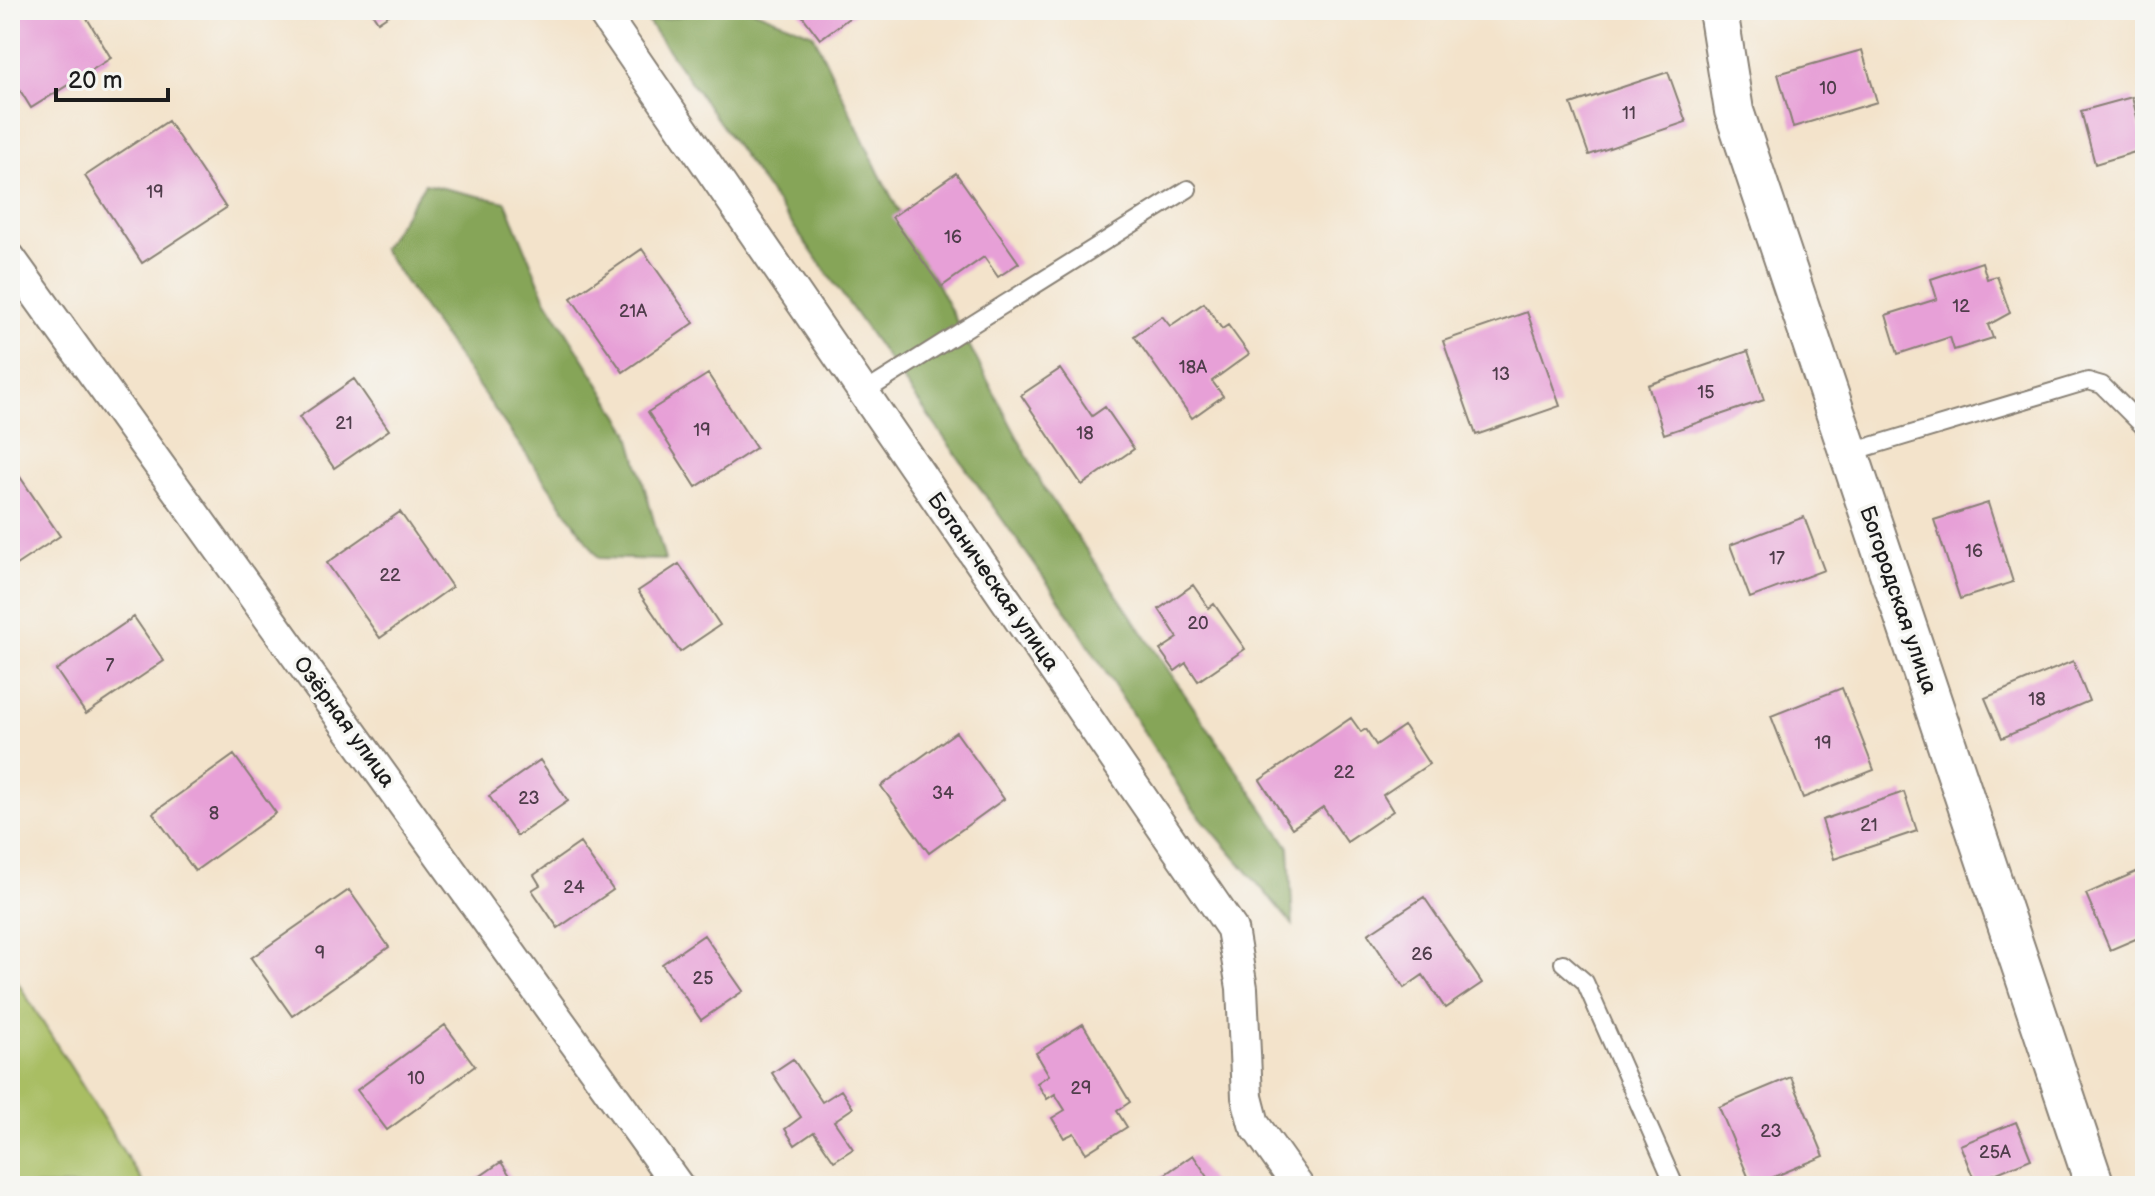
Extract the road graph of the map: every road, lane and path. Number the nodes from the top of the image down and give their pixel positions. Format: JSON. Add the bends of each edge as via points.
{"nodes":[{"id":1,"x":601,"y":10,"type":"edge"},
{"id":2,"x":1718,"y":10,"type":"edge"},
{"id":3,"x":1188,"y":189,"type":"dead end"},
{"id":4,"x":10,"y":258,"type":"edge"},
{"id":5,"x":863,"y":393,"type":"junction"},
{"id":6,"x":2145,"y":428,"type":"edge"},
{"id":7,"x":1848,"y":453,"type":"junction"},
{"id":8,"x":1563,"y":963,"type":"dead end"},
{"id":9,"x":678,"y":1186,"type":"edge"},
{"id":10,"x":1298,"y":1186,"type":"edge"},
{"id":11,"x":1675,"y":1186,"type":"edge"},
{"id":12,"x":2095,"y":1186,"type":"edge"}],
"edges":[{"from":1,"to":5,"type":"street","name":"Ботаническая улица"},
{"from":2,"to":7,"type":"street","name":"Богородская улица","via":[[1734,111]]},
{"from":3,"to":5,"type":"lane"},
{"from":4,"to":9,"type":"street","name":"Озёрная улица"},
{"from":5,"to":10,"type":"street","name":"Ботаническая улица","via":[[1232,929],[1240,967],[1247,1097],[1254,1124]]},
{"from":6,"to":7,"type":"lane","via":[[2102,385],[2088,381]]},
{"from":7,"to":12,"type":"street","name":"Богородская улица"},
{"from":8,"to":11,"type":"lane","via":[[1585,982]]}]}
